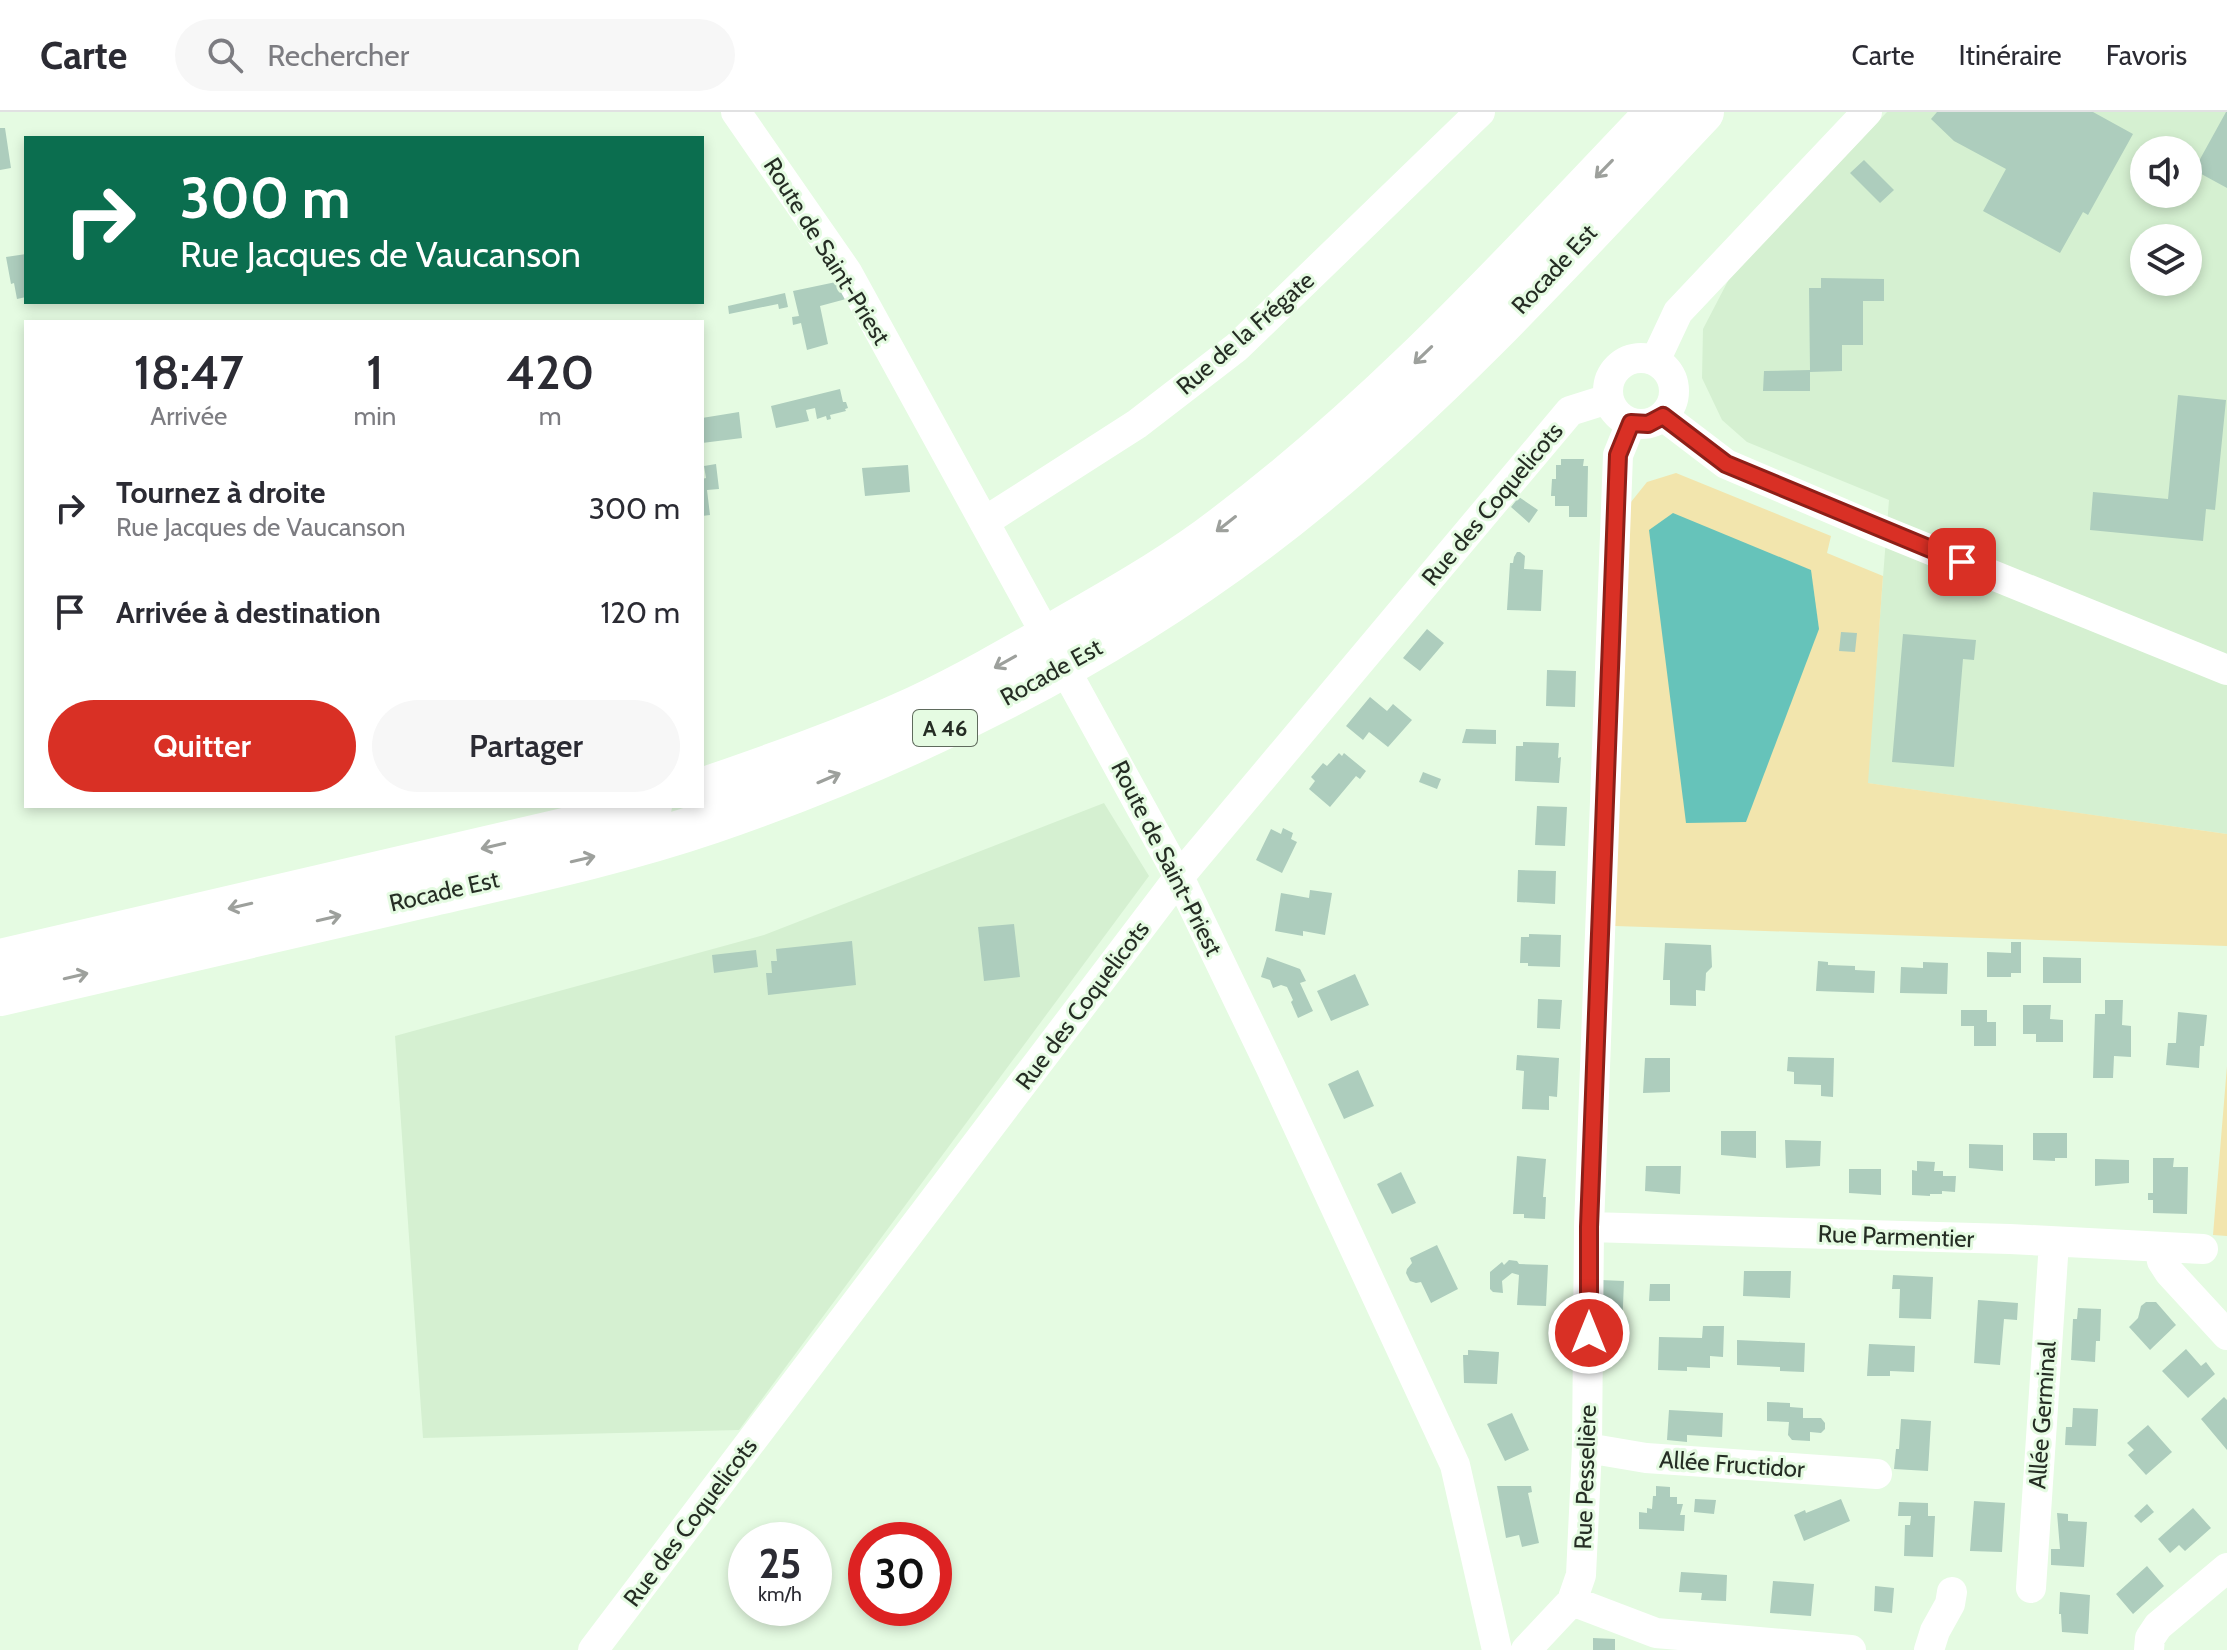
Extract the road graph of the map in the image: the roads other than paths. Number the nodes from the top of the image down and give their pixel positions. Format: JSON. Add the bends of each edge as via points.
{"nodes":[{"id":1,"x":1480,"y":112,"type":"edge"},
{"id":2,"x":1658,"y":112,"type":"edge"},
{"id":3,"x":1702,"y":112,"type":"edge"},
{"id":4,"x":1867,"y":112,"type":"edge"},
{"id":5,"x":747,"y":116,"type":"edge"},
{"id":6,"x":1655,"y":361,"type":"junction"},
{"id":7,"x":1608,"y":399,"type":"junction"},
{"id":8,"x":1663,"y":416,"type":"junction"},
{"id":9,"x":1631,"y":423,"type":"junction"},
{"id":10,"x":984,"y":522,"type":"junction"},
{"id":11,"x":2227,"y":670,"type":"edge"},
{"id":12,"x":704,"y":789,"type":"edge"},
{"id":13,"x":643,"y":808,"type":"edge"},
{"id":14,"x":1179,"y":877,"type":"junction"},
{"id":15,"x":0,"y":961,"type":"edge"},
{"id":16,"x":0,"y":994,"type":"edge"},
{"id":17,"x":1589,"y":1227,"type":"junction"},
{"id":18,"x":2054,"y":1242,"type":"junction"},
{"id":19,"x":2159,"y":1247,"type":"junction"},
{"id":20,"x":2203,"y":1249,"type":"dead end"},
{"id":21,"x":2227,"y":1335,"type":"edge"},
{"id":22,"x":1587,"y":1448,"type":"junction"},
{"id":23,"x":1877,"y":1474,"type":"dead end"},
{"id":24,"x":2227,"y":1568,"type":"edge"},
{"id":25,"x":2031,"y":1588,"type":"dead end"},
{"id":26,"x":1952,"y":1592,"type":"dead end"},
{"id":27,"x":1572,"y":1601,"type":"junction"},
{"id":28,"x":593,"y":1650,"type":"edge"},
{"id":29,"x":1497,"y":1650,"type":"edge"},
{"id":30,"x":1526,"y":1650,"type":"edge"},
{"id":31,"x":1851,"y":1650,"type":"edge"},
{"id":32,"x":1929,"y":1650,"type":"edge"},
{"id":33,"x":2149,"y":1650,"type":"edge"}],
"edges":[{"from":1,"to":10,"type":"street","name":"Rue de la Frégate","via":[[1237,347],[1137,424]]},
{"from":2,"to":12,"type":"highway","name":"Rocade Est","number":"A 46","one_way":true,"via":[[1385,392],[1206,540],[1105,605],[915,708]]},
{"from":16,"to":3,"type":"highway","name":"Rocade Est","number":"A 46","one_way":true,"via":[[596,856],[819,783],[1010,696],[1134,624],[1314,496],[1506,320]]},
{"from":4,"to":6,"type":"street","via":[[1678,312]]},
{"from":5,"to":10,"type":"street","name":"Route de Saint-Priest","via":[[847,272]]},
{"from":6,"to":7,"type":"street","via":[[1634,359],[1616,369]]},
{"from":6,"to":8,"type":"street","via":[[1674,386]]},
{"from":7,"to":9,"type":"street","via":[[1613,410]]},
{"from":7,"to":14,"type":"street","name":"Rue des Coquelicots","via":[[1570,411]]},
{"from":8,"to":9,"type":"street","via":[[1648,424]]},
{"from":8,"to":11,"type":"street","via":[[1726,464]]},
{"from":9,"to":17,"type":"street","name":"Rue Pesselière","via":[[1618,455]]},
{"from":10,"to":14,"type":"street","name":"Route de Saint-Priest"},
{"from":13,"to":15,"type":"highway","name":"Rocade Est","one_way":true},
{"from":14,"to":28,"type":"street","name":"Rue des Coquelicots"},
{"from":14,"to":29,"type":"street","name":"Route de Saint-Priest","via":[[1455,1465]]},
{"from":17,"to":18,"type":"street","name":"Rue Parmentier"},
{"from":17,"to":22,"type":"street","name":"Rue Pesselière"},
{"from":18,"to":19,"type":"street","name":"Rue Parmentier"},
{"from":18,"to":25,"type":"street","name":"Allée Germinal"},
{"from":19,"to":20,"type":"street","name":"Rue Parmentier"},
{"from":19,"to":21,"type":"street","via":[[2169,1272]]},
{"from":22,"to":23,"type":"street","name":"Allée Fructidor","via":[[1646,1458]]},
{"from":22,"to":27,"type":"street","name":"Rue Pesselière","via":[[1581,1575]]},
{"from":24,"to":33,"type":"street","via":[[2158,1626]]},
{"from":26,"to":32,"type":"street"},
{"from":27,"to":30,"type":"street","name":"Rue Pesselière"},
{"from":27,"to":31,"type":"street","via":[[1656,1633]]}]}
